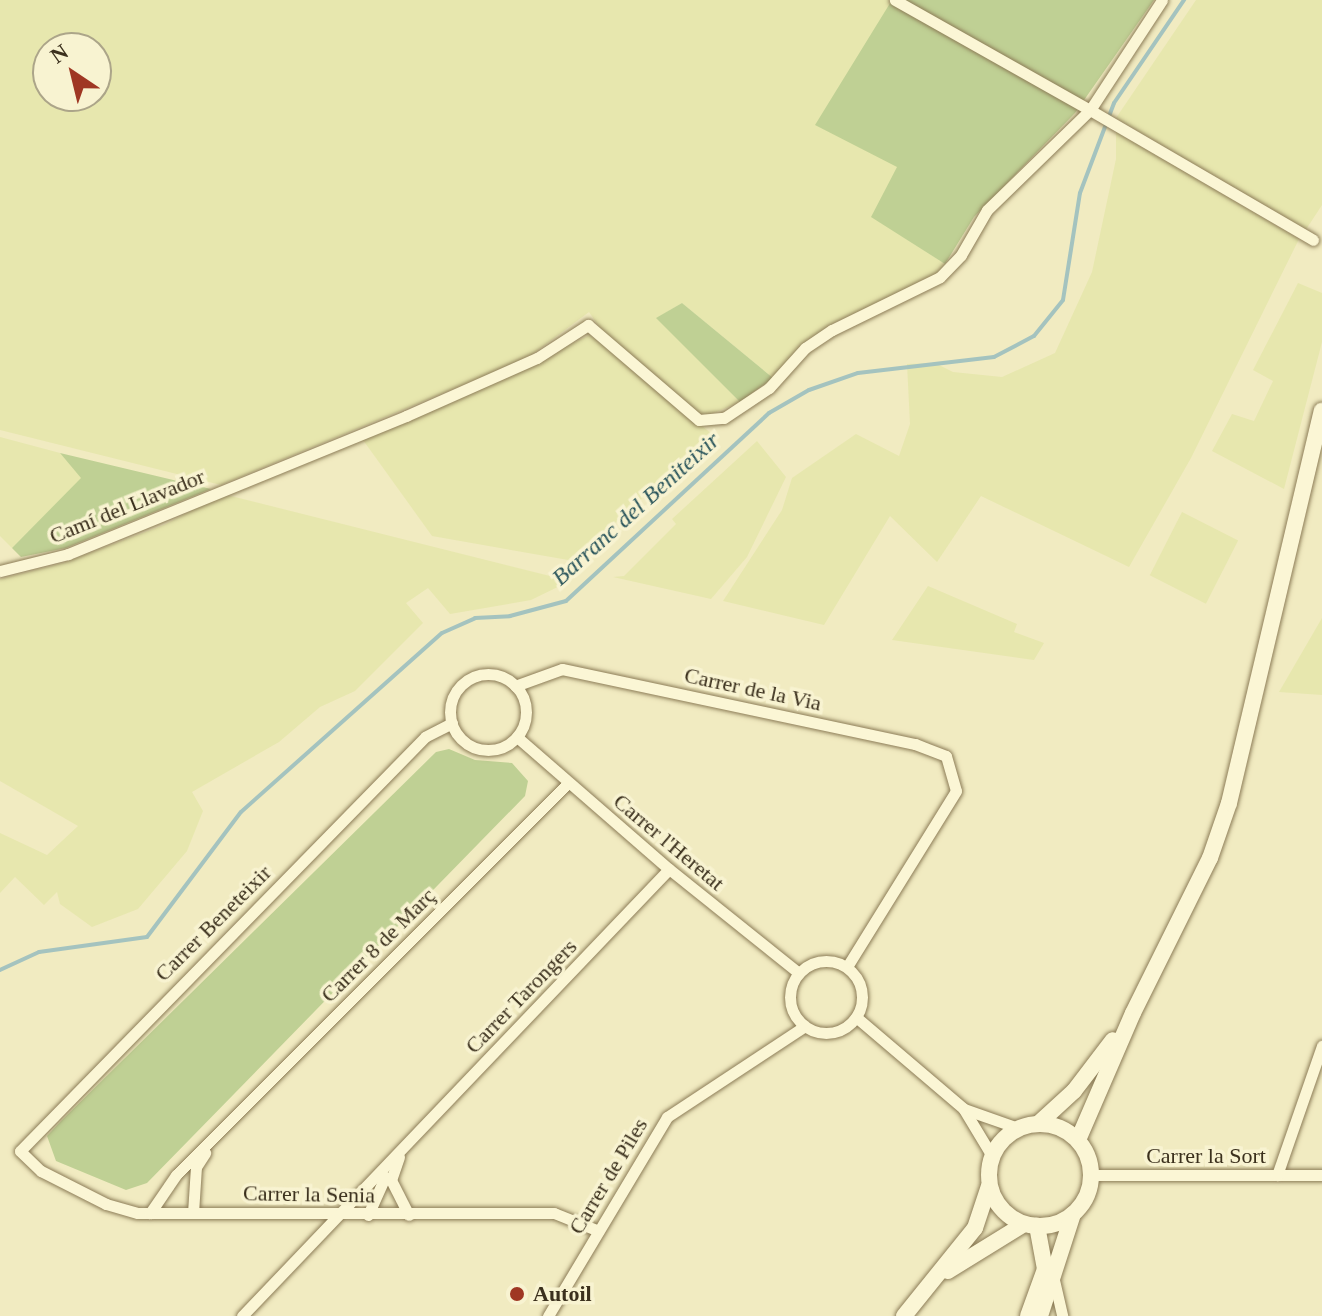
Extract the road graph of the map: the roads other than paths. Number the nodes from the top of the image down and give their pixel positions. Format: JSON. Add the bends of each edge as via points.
{"nodes":[{"id":1,"x":895,"y":0,"type":"edge"},
{"id":2,"x":1162,"y":0,"type":"edge"},
{"id":3,"x":1095,"y":113,"type":"junction"},
{"id":4,"x":1313,"y":240,"type":"dead end"},
{"id":5,"x":1322,"y":411,"type":"edge"},
{"id":6,"x":0,"y":571,"type":"edge"},
{"id":7,"x":515,"y":686,"type":"junction"},
{"id":8,"x":452,"y":723,"type":"junction"},
{"id":9,"x":517,"y":737,"type":"junction"},
{"id":10,"x":568,"y":783,"type":"junction"},
{"id":11,"x":669,"y":869,"type":"junction"},
{"id":12,"x":847,"y":967,"type":"junction"},
{"id":13,"x":799,"y":973,"type":"junction"},
{"id":14,"x":1133,"y":1013,"type":"junction"},
{"id":15,"x":856,"y":1017,"type":"junction"},
{"id":16,"x":805,"y":1026,"type":"junction"},
{"id":17,"x":1322,"y":1046,"type":"edge"},
{"id":18,"x":963,"y":1108,"type":"junction"},
{"id":19,"x":1038,"y":1124,"type":"junction"},
{"id":20,"x":1018,"y":1128,"type":"junction"},
{"id":21,"x":217,"y":1136,"type":"junction"},
{"id":22,"x":1078,"y":1140,"type":"junction"},
{"id":23,"x":403,"y":1150,"type":"junction"},
{"id":24,"x":992,"y":1156,"type":"junction"},
{"id":25,"x":26,"y":1162,"type":"joint"},
{"id":26,"x":1091,"y":1175,"type":"junction"},
{"id":27,"x":1277,"y":1175,"type":"junction"},
{"id":28,"x":1322,"y":1175,"type":"edge"},
{"id":29,"x":989,"y":1186,"type":"junction"},
{"id":30,"x":150,"y":1213,"type":"junction"},
{"id":31,"x":193,"y":1213,"type":"junction"},
{"id":32,"x":1073,"y":1214,"type":"junction"},
{"id":33,"x":339,"y":1215,"type":"junction"},
{"id":34,"x":368,"y":1215,"type":"junction"},
{"id":35,"x":409,"y":1215,"type":"junction"},
{"id":36,"x":1030,"y":1225,"type":"junction"},
{"id":37,"x":599,"y":1231,"type":"junction"},
{"id":38,"x":1053,"y":1276,"type":"junction"},
{"id":39,"x":928,"y":1286,"type":"junction"},
{"id":40,"x":242,"y":1316,"type":"edge"},
{"id":41,"x":548,"y":1316,"type":"edge"},
{"id":42,"x":904,"y":1316,"type":"edge"},
{"id":43,"x":1028,"y":1316,"type":"edge"},
{"id":44,"x":1040,"y":1316,"type":"edge"},
{"id":45,"x":1062,"y":1316,"type":"edge"}],
"edges":[{"from":1,"to":3,"type":"street"},
{"from":2,"to":3,"type":"street"},
{"from":3,"to":4,"type":"street"},
{"from":3,"to":6,"type":"street","name":"Camí del Llavador","via":[[987,210],[961,255],[940,277],[832,330],[805,348],[769,388],[724,418],[699,420],[588,325],[537,358],[68,554]]},
{"from":5,"to":14,"type":"street","via":[[1229,803],[1210,858]]},
{"from":7,"to":8,"type":"street","via":[[496,675],[465,683],[452,701]]},
{"from":7,"to":9,"type":"street","via":[[526,716]]},
{"from":7,"to":12,"type":"street","name":"Carrer de la Via","via":[[562,669],[915,744],[946,756],[956,791]]},
{"from":8,"to":9,"type":"street","via":[[475,748],[498,749]]},
{"from":8,"to":25,"type":"street","name":"Carrer Beneteixir","via":[[425,737],[26,1140],[20,1151]]},
{"from":9,"to":10,"type":"street","name":"Carrer l'Heretat"},
{"from":10,"to":11,"type":"street","name":"Carrer l'Heretat"},
{"from":10,"to":21,"type":"street","name":"Carrer 8 de Març"},
{"from":11,"to":13,"type":"street","name":"Carrer l'Heretat"},
{"from":11,"to":23,"type":"street","name":"Carrer Tarongers"},
{"from":12,"to":13,"type":"street","via":[[823,961]]},
{"from":12,"to":15,"type":"street","via":[[860,985]]},
{"from":13,"to":16,"type":"street","via":[[792,1006]]},
{"from":14,"to":19,"type":"street","via":[[1074,1091]]},
{"from":14,"to":22,"type":"street"},
{"from":15,"to":16,"type":"street","via":[[832,1032]]},
{"from":15,"to":18,"type":"street"},
{"from":16,"to":37,"type":"street","name":"Carrer de Piles","via":[[667,1117]]},
{"from":17,"to":27,"type":"street"},
{"from":18,"to":20,"type":"street"},
{"from":18,"to":24,"type":"street"},
{"from":19,"to":20,"type":"street"},
{"from":19,"to":22,"type":"street","via":[[1060,1128]]},
{"from":20,"to":24,"type":"street"},
{"from":21,"to":30,"type":"street","name":"Carrer 8 de Març","via":[[176,1175]]},
{"from":21,"to":31,"type":"street","name":"Carrer 8 de Març","via":[[196,1167]]},
{"from":22,"to":26,"type":"street"},
{"from":23,"to":33,"type":"street","name":"Carrer Tarongers"},
{"from":23,"to":34,"type":"street","name":"Carrer Tarongers"},
{"from":23,"to":35,"type":"street","via":[[391,1180]]},
{"from":24,"to":29,"type":"street"},
{"from":25,"to":30,"type":"street","name":"Carrer la Senia","via":[[106,1204]]},
{"from":26,"to":27,"type":"street","name":"Carrer la Sort"},
{"from":26,"to":32,"type":"street","via":[[1086,1196]]},
{"from":27,"to":28,"type":"street","name":"Carrer la Sort"},
{"from":29,"to":36,"type":"street","via":[[1001,1209]]},
{"from":29,"to":39,"type":"street","via":[[975,1228]]},
{"from":30,"to":31,"type":"street","name":"Carrer la Senia"},
{"from":31,"to":33,"type":"street","name":"Carrer la Senia"},
{"from":32,"to":36,"type":"street"},
{"from":32,"to":38,"type":"street"},
{"from":33,"to":34,"type":"street","name":"Carrer la Senia"},
{"from":33,"to":40,"type":"street","name":"Carrer Tarongers"},
{"from":34,"to":35,"type":"street","name":"Carrer la Senia"},
{"from":35,"to":37,"type":"street","name":"Carrer la Senia","via":[[554,1213]]},
{"from":36,"to":39,"type":"street"},
{"from":36,"to":43,"type":"street","via":[[1045,1269]]},
{"from":37,"to":41,"type":"street","name":"Carrer de Piles"},
{"from":38,"to":44,"type":"street"},
{"from":38,"to":45,"type":"street"},
{"from":39,"to":42,"type":"street"}]}
